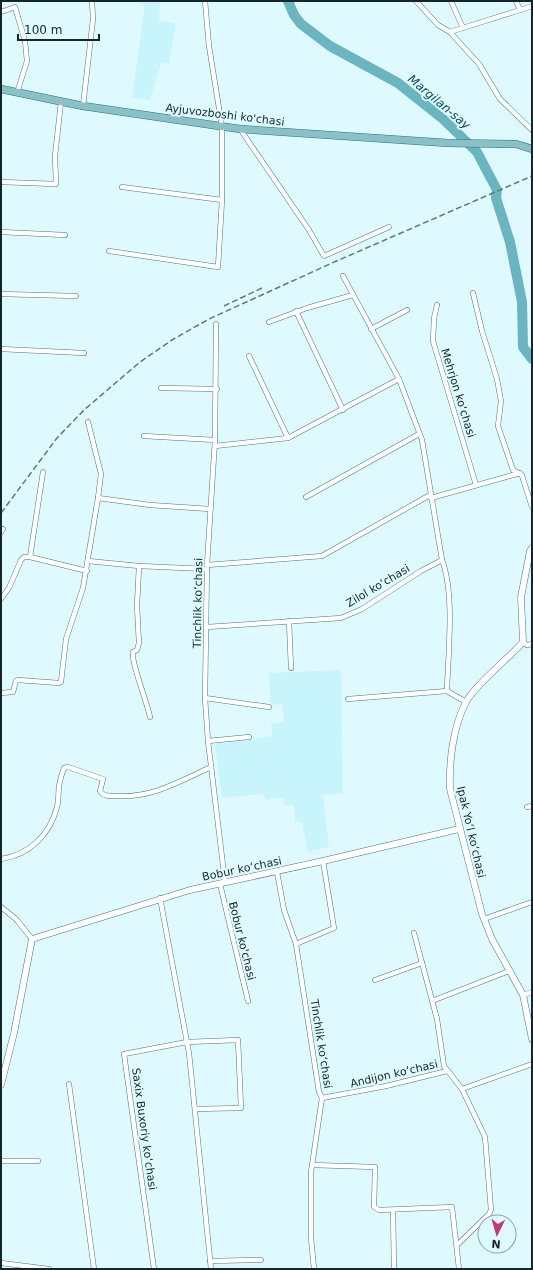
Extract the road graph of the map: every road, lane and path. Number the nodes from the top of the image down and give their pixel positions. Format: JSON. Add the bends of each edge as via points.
{"nodes":[{"id":1,"x":16,"y":1,"type":"edge"},
{"id":2,"x":92,"y":1,"type":"edge"},
{"id":3,"x":205,"y":1,"type":"edge"},
{"id":4,"x":416,"y":1,"type":"edge"},
{"id":5,"x":451,"y":1,"type":"edge"},
{"id":6,"x":516,"y":1,"type":"edge"},
{"id":7,"x":532,"y":6,"type":"edge"},
{"id":8,"x":15,"y":7,"type":"junction"},
{"id":9,"x":520,"y":10,"type":"junction"},
{"id":10,"x":1,"y":12,"type":"edge"},
{"id":11,"x":464,"y":28,"type":"junction"},
{"id":12,"x":450,"y":32,"type":"junction"},
{"id":13,"x":1,"y":89,"type":"edge"},
{"id":14,"x":17,"y":93,"type":"junction"},
{"id":15,"x":61,"y":102,"type":"junction"},
{"id":16,"x":83,"y":106,"type":"junction"},
{"id":17,"x":222,"y":127,"type":"junction"},
{"id":18,"x":240,"y":129,"type":"junction"},
{"id":19,"x":532,"y":130,"type":"edge"},
{"id":20,"x":532,"y":149,"type":"edge"},
{"id":21,"x":1,"y":182,"type":"edge"},
{"id":22,"x":122,"y":187,"type":"dead end"},
{"id":23,"x":222,"y":200,"type":"junction"},
{"id":24,"x":389,"y":227,"type":"dead end"},
{"id":25,"x":1,"y":232,"type":"edge"},
{"id":26,"x":65,"y":235,"type":"dead end"},
{"id":27,"x":109,"y":251,"type":"dead end"},
{"id":28,"x":343,"y":276,"type":"dead end"},
{"id":29,"x":473,"y":293,"type":"dead end"},
{"id":30,"x":1,"y":294,"type":"edge"},
{"id":31,"x":353,"y":295,"type":"junction"},
{"id":32,"x":76,"y":296,"type":"dead end"},
{"id":33,"x":437,"y":305,"type":"dead end"},
{"id":34,"x":407,"y":310,"type":"dead end"},
{"id":35,"x":296,"y":311,"type":"junction"},
{"id":36,"x":269,"y":322,"type":"dead end"},
{"id":37,"x":216,"y":324,"type":"dead end"},
{"id":38,"x":371,"y":329,"type":"junction"},
{"id":39,"x":1,"y":349,"type":"edge"},
{"id":40,"x":84,"y":353,"type":"dead end"},
{"id":41,"x":249,"y":356,"type":"dead end"},
{"id":42,"x":399,"y":379,"type":"junction"},
{"id":43,"x":161,"y":388,"type":"dead end"},
{"id":44,"x":217,"y":389,"type":"junction"},
{"id":45,"x":343,"y":410,"type":"junction"},
{"id":46,"x":88,"y":422,"type":"dead end"},
{"id":47,"x":419,"y":434,"type":"junction"},
{"id":48,"x":144,"y":436,"type":"dead end"},
{"id":49,"x":288,"y":438,"type":"junction"},
{"id":50,"x":215,"y":440,"type":"junction"},
{"id":51,"x":215,"y":446,"type":"junction"},
{"id":52,"x":44,"y":472,"type":"dead end"},
{"id":53,"x":520,"y":474,"type":"junction"},
{"id":54,"x":476,"y":485,"type":"junction"},
{"id":55,"x":430,"y":496,"type":"junction"},
{"id":56,"x":306,"y":497,"type":"dead end"},
{"id":57,"x":98,"y":498,"type":"junction"},
{"id":58,"x":532,"y":507,"type":"edge"},
{"id":59,"x":210,"y":509,"type":"junction"},
{"id":60,"x":532,"y":548,"type":"edge"},
{"id":61,"x":30,"y":557,"type":"junction"},
{"id":62,"x":442,"y":560,"type":"junction"},
{"id":63,"x":88,"y":561,"type":"junction"},
{"id":64,"x":139,"y":566,"type":"junction"},
{"id":65,"x":207,"y":567,"type":"junction"},
{"id":66,"x":87,"y":571,"type":"junction"},
{"id":67,"x":1,"y":599,"type":"edge"},
{"id":68,"x":289,"y":621,"type":"junction"},
{"id":69,"x":207,"y":627,"type":"junction"},
{"id":70,"x":523,"y":642,"type":"junction"},
{"id":71,"x":532,"y":644,"type":"edge"},
{"id":72,"x":291,"y":668,"type":"dead end"},
{"id":73,"x":447,"y":691,"type":"junction"},
{"id":74,"x":1,"y":692,"type":"edge"},
{"id":75,"x":205,"y":698,"type":"junction"},
{"id":76,"x":348,"y":699,"type":"dead end"},
{"id":77,"x":466,"y":702,"type":"junction"},
{"id":78,"x":269,"y":706,"type":"dead end"},
{"id":79,"x":150,"y":717,"type":"dead end"},
{"id":80,"x":249,"y":737,"type":"dead end"},
{"id":81,"x":208,"y":741,"type":"junction"},
{"id":82,"x":211,"y":767,"type":"junction"},
{"id":83,"x":459,"y":829,"type":"junction"},
{"id":84,"x":1,"y":859,"type":"edge"},
{"id":85,"x":323,"y":862,"type":"junction"},
{"id":86,"x":277,"y":872,"type":"junction"},
{"id":87,"x":222,"y":883,"type":"junction"},
{"id":88,"x":160,"y":898,"type":"junction"},
{"id":89,"x":532,"y":902,"type":"edge"},
{"id":90,"x":1,"y":907,"type":"edge"},
{"id":91,"x":484,"y":919,"type":"junction"},
{"id":92,"x":414,"y":933,"type":"dead end"},
{"id":93,"x":32,"y":939,"type":"junction"},
{"id":94,"x":296,"y":944,"type":"junction"},
{"id":95,"x":422,"y":963,"type":"junction"},
{"id":96,"x":509,"y":971,"type":"junction"},
{"id":97,"x":375,"y":980,"type":"dead end"},
{"id":98,"x":532,"y":992,"type":"edge"},
{"id":99,"x":523,"y":995,"type":"junction"},
{"id":100,"x":248,"y":1001,"type":"dead end"},
{"id":101,"x":432,"y":1001,"type":"junction"},
{"id":102,"x":532,"y":1039,"type":"edge"},
{"id":103,"x":187,"y":1042,"type":"junction"},
{"id":104,"x":532,"y":1064,"type":"edge"},
{"id":105,"x":447,"y":1071,"type":"junction"},
{"id":106,"x":69,"y":1084,"type":"dead end"},
{"id":107,"x":1,"y":1085,"type":"edge"},
{"id":108,"x":462,"y":1089,"type":"junction"},
{"id":109,"x":322,"y":1098,"type":"junction"},
{"id":110,"x":196,"y":1109,"type":"junction"},
{"id":111,"x":1,"y":1161,"type":"edge"},
{"id":112,"x":38,"y":1161,"type":"dead end"},
{"id":113,"x":312,"y":1165,"type":"junction"},
{"id":114,"x":393,"y":1210,"type":"junction"},
{"id":115,"x":457,"y":1245,"type":"junction"},
{"id":116,"x":261,"y":1260,"type":"dead end"},
{"id":117,"x":210,"y":1261,"type":"junction"},
{"id":118,"x":1,"y":1263,"type":"edge"},
{"id":119,"x":49,"y":1269,"type":"edge"},
{"id":120,"x":94,"y":1269,"type":"edge"},
{"id":121,"x":154,"y":1269,"type":"edge"},
{"id":122,"x":210,"y":1269,"type":"edge"},
{"id":123,"x":314,"y":1269,"type":"edge"},
{"id":124,"x":394,"y":1269,"type":"edge"},
{"id":125,"x":459,"y":1269,"type":"edge"}],
"edges":[{"from":1,"to":8,"type":"street"},
{"from":2,"to":16,"type":"street","via":[[93,19]]},
{"from":3,"to":17,"type":"street","via":[[209,46]]},
{"from":4,"to":12,"type":"street","via":[[438,25]]},
{"from":5,"to":11,"type":"street"},
{"from":6,"to":9,"type":"street"},
{"from":7,"to":9,"type":"street"},
{"from":8,"to":10,"type":"street"},
{"from":8,"to":14,"type":"street","via":[[25,41],[26,61]]},
{"from":9,"to":11,"type":"street"},
{"from":11,"to":12,"type":"street"},
{"from":12,"to":19,"type":"street","via":[[479,64],[500,98]]},
{"from":13,"to":14,"type":"main road","name":"Ayjuvozboshi ko'chasi"},
{"from":14,"to":15,"type":"main road","name":"Ayjuvozboshi ko'chasi"},
{"from":15,"to":16,"type":"main road","name":"Ayjuvozboshi ko'chasi"},
{"from":15,"to":21,"type":"street","via":[[55,156],[56,184]]},
{"from":16,"to":17,"type":"main road","name":"Ayjuvozboshi ko'chasi"},
{"from":17,"to":18,"type":"main road","name":"Ayjuvozboshi ko'chasi"},
{"from":17,"to":23,"type":"street"},
{"from":18,"to":20,"type":"main road","name":"Ayjuvozboshi ko'chasi","via":[[448,143],[516,144]]},
{"from":18,"to":24,"type":"street","via":[[324,256]]},
{"from":22,"to":23,"type":"street"},
{"from":23,"to":27,"type":"street","via":[[218,267]]},
{"from":25,"to":26,"type":"street"},
{"from":28,"to":31,"type":"street"},
{"from":29,"to":53,"type":"street","via":[[500,394],[498,426],[513,470]]},
{"from":30,"to":32,"type":"street"},
{"from":31,"to":35,"type":"street"},
{"from":31,"to":38,"type":"street"},
{"from":33,"to":54,"type":"street","name":"Mehrjon koʻchasi","via":[[433,341]]},
{"from":34,"to":38,"type":"street"},
{"from":35,"to":36,"type":"street"},
{"from":35,"to":45,"type":"street"},
{"from":37,"to":44,"type":"street","name":"Tinchlik koʻchasi"},
{"from":38,"to":42,"type":"street"},
{"from":39,"to":40,"type":"street"},
{"from":41,"to":49,"type":"street"},
{"from":42,"to":45,"type":"street"},
{"from":42,"to":47,"type":"street"},
{"from":43,"to":44,"type":"street"},
{"from":44,"to":50,"type":"street","name":"Tinchlik koʻchasi"},
{"from":45,"to":49,"type":"street"},
{"from":46,"to":57,"type":"street","via":[[101,474]]},
{"from":47,"to":55,"type":"street"},
{"from":47,"to":56,"type":"street"},
{"from":48,"to":50,"type":"street"},
{"from":49,"to":51,"type":"street"},
{"from":50,"to":51,"type":"street","name":"Tinchlik koʻchasi"},
{"from":51,"to":59,"type":"street","name":"Tinchlik koʻchasi"},
{"from":52,"to":61,"type":"street"},
{"from":53,"to":54,"type":"street"},
{"from":53,"to":58,"type":"street","via":[[524,478]]},
{"from":54,"to":55,"type":"street"},
{"from":55,"to":62,"type":"street"},
{"from":55,"to":65,"type":"street","via":[[322,556]]},
{"from":57,"to":59,"type":"street"},
{"from":57,"to":63,"type":"street"},
{"from":59,"to":65,"type":"street","name":"Tinchlik koʻchasi"},
{"from":60,"to":70,"type":"street","via":[[521,597]]},
{"from":61,"to":66,"type":"street"},
{"from":61,"to":67,"type":"street","via":[[20,560],[9,588]]},
{"from":62,"to":68,"type":"street","name":"Zilol ko‘chasi","via":[[421,570],[362,609],[341,618]]},
{"from":62,"to":73,"type":"street","via":[[446,569],[450,617]]},
{"from":63,"to":64,"type":"street"},
{"from":63,"to":66,"type":"street"},
{"from":64,"to":65,"type":"street"},
{"from":64,"to":79,"type":"street","via":[[138,643],[132,660]]},
{"from":65,"to":69,"type":"street","name":"Tinchlik koʻchasi"},
{"from":66,"to":74,"type":"street","via":[[66,639],[61,682],[18,680],[13,692]]},
{"from":68,"to":69,"type":"street","name":"Zilol ko‘chasi"},
{"from":68,"to":72,"type":"street"},
{"from":69,"to":75,"type":"street","name":"Tinchlik koʻchasi"},
{"from":70,"to":71,"type":"street","via":[[527,645]]},
{"from":70,"to":77,"type":"street","name":"Ipak Yoʻl koʻchasi"},
{"from":73,"to":76,"type":"street"},
{"from":73,"to":77,"type":"street"},
{"from":75,"to":78,"type":"street"},
{"from":75,"to":81,"type":"street","name":"Tinchlik koʻchasi"},
{"from":77,"to":83,"type":"street","name":"Ipak Yoʻl koʻchasi","via":[[451,750],[449,770],[450,789]]},
{"from":80,"to":81,"type":"street"},
{"from":81,"to":82,"type":"street","name":"Tinchlik koʻchasi"},
{"from":82,"to":84,"type":"street","via":[[157,791],[132,797],[106,796],[100,791],[103,779],[68,767],[64,768],[57,808],[44,836],[14,857]]},
{"from":82,"to":87,"type":"street","name":"Tinchlik koʻchasi"},
{"from":83,"to":85,"type":"street","name":"Bobur koʻchasi"},
{"from":83,"to":91,"type":"street","name":"Ipak Yoʻl koʻchasi"},
{"from":85,"to":86,"type":"street","name":"Bobur koʻchasi"},
{"from":85,"to":94,"type":"street","via":[[334,928]]},
{"from":86,"to":87,"type":"street","name":"Bobur koʻchasi"},
{"from":86,"to":94,"type":"street","name":"Tinchlik koʻchasi","via":[[284,910]]},
{"from":87,"to":88,"type":"street","name":"Bobur koʻchasi"},
{"from":87,"to":100,"type":"street","name":"Bobur ko'chasi"},
{"from":88,"to":93,"type":"street","name":"Bobur koʻchasi"},
{"from":88,"to":103,"type":"street"},
{"from":89,"to":91,"type":"street"},
{"from":90,"to":93,"type":"street","via":[[16,919]]},
{"from":91,"to":96,"type":"street","name":"Ipak Yoʻl koʻchasi"},
{"from":92,"to":95,"type":"street","name":"Andijon koʻchasi"},
{"from":93,"to":107,"type":"street"},
{"from":94,"to":109,"type":"street","name":"Tinchlik koʻchasi"},
{"from":95,"to":97,"type":"street"},
{"from":95,"to":101,"type":"street","name":"Andijon koʻchasi"},
{"from":96,"to":99,"type":"street","name":"Ipak Yoʻl koʻchasi"},
{"from":96,"to":101,"type":"street"},
{"from":98,"to":99,"type":"street"},
{"from":99,"to":102,"type":"street","name":"Ipak Yoʻl koʻchasi"},
{"from":101,"to":105,"type":"street","name":"Andijon koʻchasi"},
{"from":103,"to":110,"type":"street"},
{"from":103,"to":110,"type":"street","via":[[238,1040],[241,1108]]},
{"from":103,"to":121,"type":"street","name":"Saxix Buxoriy ko‘chasi","via":[[124,1054]]},
{"from":104,"to":108,"type":"street"},
{"from":105,"to":108,"type":"street","name":"Andijon koʻchasi"},
{"from":105,"to":109,"type":"street","name":"Andijon koʻchasi"},
{"from":106,"to":120,"type":"street"},
{"from":108,"to":115,"type":"street","name":"Andijon koʻchasi","via":[[485,1137],[491,1210]]},
{"from":109,"to":113,"type":"street","name":"Tinchlik koʻchasi"},
{"from":110,"to":117,"type":"street"},
{"from":111,"to":112,"type":"street"},
{"from":113,"to":114,"type":"street","via":[[373,1166],[374,1207],[379,1210]]},
{"from":113,"to":123,"type":"street","name":"Tinchlik koʻchasi","via":[[311,1238]]},
{"from":114,"to":115,"type":"street","via":[[452,1207]]},
{"from":114,"to":124,"type":"street"},
{"from":115,"to":125,"type":"street"},
{"from":116,"to":117,"type":"street"},
{"from":117,"to":122,"type":"street"},
{"from":118,"to":119,"type":"street"}]}
